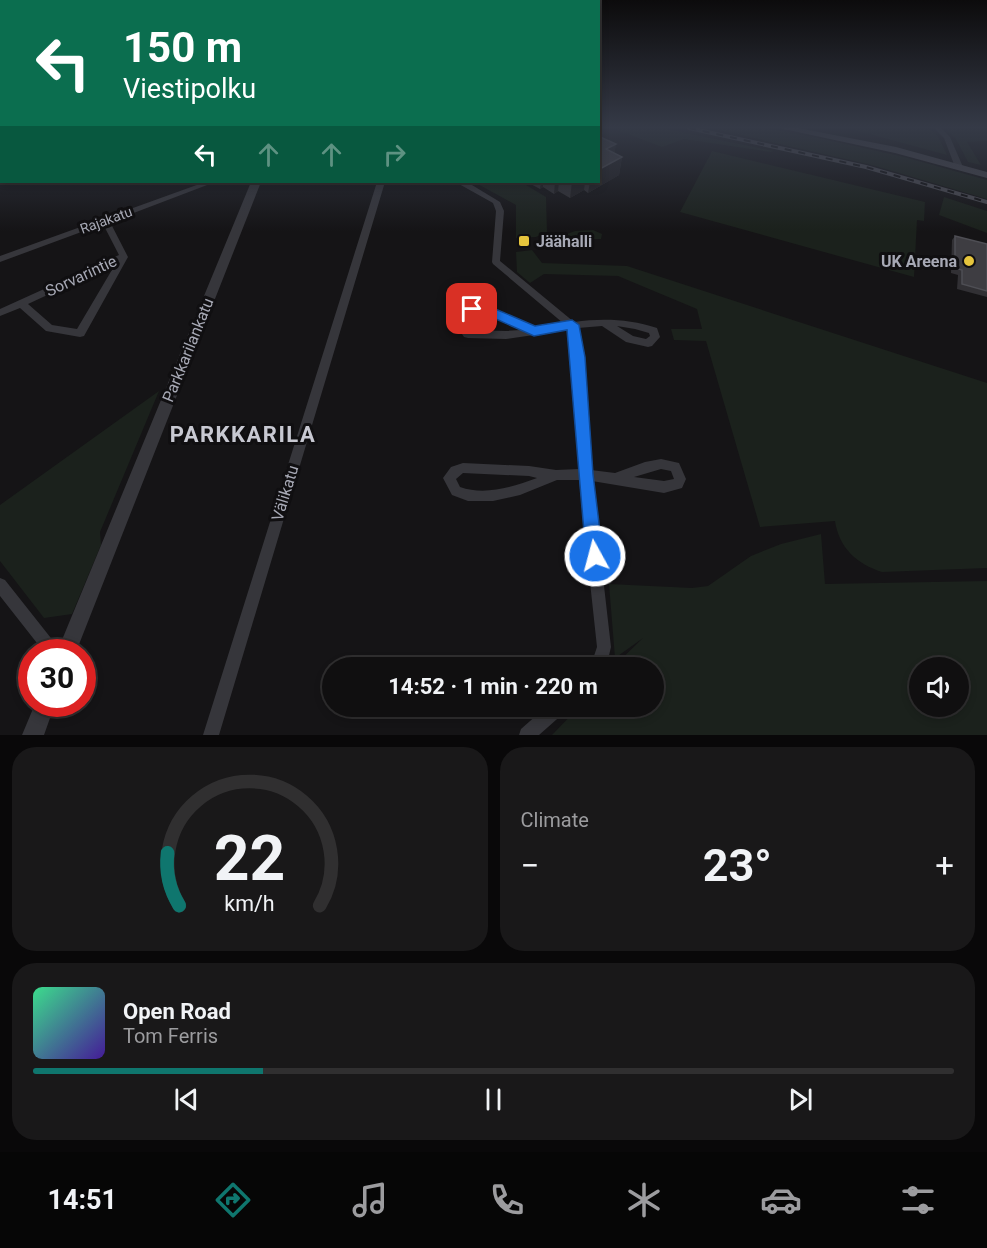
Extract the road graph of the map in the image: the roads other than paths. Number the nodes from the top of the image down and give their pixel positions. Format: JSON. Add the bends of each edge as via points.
{"nodes":[{"id":1,"x":940,"y":162,"type":"edge"},
{"id":2,"x":957,"y":162,"type":"edge"},
{"id":3,"x":959,"y":167,"type":"junction"},
{"id":4,"x":987,"y":176,"type":"edge"},
{"id":5,"x":208,"y":183,"type":"edge"},
{"id":6,"x":256,"y":183,"type":"edge"},
{"id":7,"x":381,"y":183,"type":"edge"},
{"id":8,"x":464,"y":183,"type":"edge"},
{"id":9,"x":105,"y":220,"type":"junction"},
{"id":10,"x":124,"y":256,"type":"junction"},
{"id":11,"x":0,"y":259,"type":"edge"},
{"id":12,"x":21,"y":303,"type":"junction"},
{"id":13,"x":0,"y":313,"type":"edge"},
{"id":14,"x":606,"y":324,"type":"dead end"},
{"id":15,"x":572,"y":325,"type":"junction"},
{"id":16,"x":534,"y":331,"type":"junction"},
{"id":17,"x":585,"y":474,"type":"junction"},
{"id":18,"x":556,"y":476,"type":"junction"},
{"id":19,"x":615,"y":479,"type":"dead end"},
{"id":20,"x":0,"y":585,"type":"edge"},
{"id":21,"x":43,"y":639,"type":"edge"},
{"id":22,"x":71,"y":639,"type":"edge"},
{"id":23,"x":601,"y":657,"type":"edge"},
{"id":24,"x":40,"y":717,"type":"edge"},
{"id":25,"x":547,"y":717,"type":"edge"},
{"id":26,"x":33,"y":735,"type":"edge"},
{"id":27,"x":211,"y":735,"type":"edge"},
{"id":28,"x":527,"y":735,"type":"edge"}],
"edges":[{"from":1,"to":3,"type":"main road"},
{"from":2,"to":3,"type":"street"},
{"from":3,"to":4,"type":"main road"},
{"from":5,"to":9,"type":"street","name":"Rajakatu"},
{"from":6,"to":22,"type":"street","name":"Parkkarilankatu"},
{"from":7,"to":27,"type":"street","name":"Välikatu"},
{"from":8,"to":15,"type":"street","via":[[496,202],[500,211],[496,262]]},
{"from":9,"to":10,"type":"street","name":"Sorvarintie"},
{"from":9,"to":11,"type":"street","name":"Rajakatu"},
{"from":10,"to":12,"type":"street","name":"Sorvarintie"},
{"from":10,"to":12,"type":"street","via":[[80,333],[49,328]]},
{"from":12,"to":13,"type":"street","name":"Sorvarintie"},
{"from":14,"to":15,"type":"street"},
{"from":15,"to":16,"type":"street"},
{"from":15,"to":17,"type":"street","via":[[578,357]]},
{"from":16,"to":16,"type":"street","via":[[481,309],[472,309],[462,317],[461,325],[468,334]]},
{"from":17,"to":18,"type":"street"},
{"from":17,"to":19,"type":"street"},
{"from":17,"to":23,"type":"street","via":[[604,647]]},
{"from":18,"to":18,"type":"street","via":[[463,468],[449,478],[456,491],[475,496],[527,487]]},
{"from":20,"to":21,"type":"street"},
{"from":24,"to":26,"type":"street"},
{"from":25,"to":28,"type":"street"}]}
